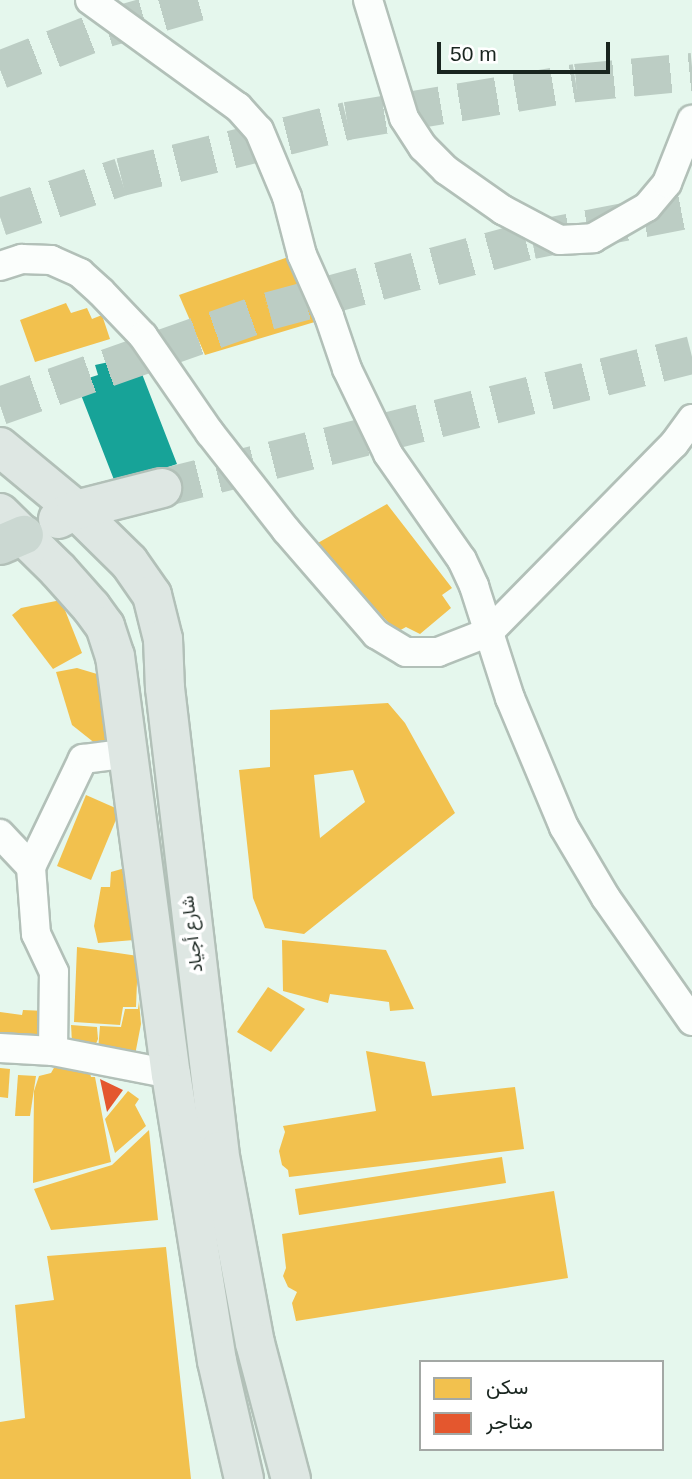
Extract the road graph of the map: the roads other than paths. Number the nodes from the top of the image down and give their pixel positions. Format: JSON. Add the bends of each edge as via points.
{"nodes":[{"id":1,"x":90,"y":0,"type":"edge"},
{"id":2,"x":368,"y":0,"type":"edge"},
{"id":3,"x":692,"y":120,"type":"edge"},
{"id":4,"x":0,"y":266,"type":"edge"},
{"id":5,"x":692,"y":419,"type":"edge"},
{"id":6,"x":0,"y":447,"type":"edge"},
{"id":7,"x":162,"y":488,"type":"tunnel mouth"},
{"id":8,"x":76,"y":510,"type":"junction"},
{"id":9,"x":8,"y":531,"type":"edge"},
{"id":10,"x":489,"y":632,"type":"junction"},
{"id":11,"x":130,"y":753,"type":"junction"},
{"id":12,"x":0,"y":834,"type":"edge"},
{"id":13,"x":31,"y":867,"type":"junction"},
{"id":14,"x":692,"y":1021,"type":"edge"},
{"id":15,"x":0,"y":1048,"type":"edge"},
{"id":16,"x":52,"y":1051,"type":"junction"},
{"id":17,"x":171,"y":1074,"type":"junction"},
{"id":18,"x":244,"y":1479,"type":"edge"},
{"id":19,"x":290,"y":1479,"type":"edge"}],
"edges":[{"from":1,"to":10,"type":"street","via":[[238,107],[259,130],[347,369],[388,454],[462,560]]},
{"from":2,"to":3,"type":"street","via":[[404,118],[423,147],[446,170],[503,210],[560,240],[593,238],[647,207],[667,183]]},
{"from":4,"to":10,"type":"street","via":[[22,259],[51,260],[80,273],[101,292],[143,336],[247,483],[376,634],[406,652],[438,652]]},
{"from":5,"to":10,"type":"street","via":[[674,444]]},
{"from":6,"to":8,"type":"main road","name":"شارع أجياد"},
{"from":7,"to":8,"type":"main road"},
{"from":8,"to":9,"type":"main road"},
{"from":8,"to":19,"type":"main road","name":"شارع أجياد","via":[[129,562],[152,595],[163,639],[164,688],[219,1151],[256,1343]]},
{"from":9,"to":11,"type":"main road","via":[[105,626],[115,656]]},
{"from":10,"to":14,"type":"street","via":[[510,698],[564,827],[606,898]]},
{"from":11,"to":13,"type":"street","via":[[83,759]]},
{"from":11,"to":17,"type":"main road"},
{"from":12,"to":13,"type":"street"},
{"from":13,"to":16,"type":"street","via":[[36,934],[54,972]]},
{"from":15,"to":16,"type":"street"},
{"from":16,"to":17,"type":"street"},
{"from":17,"to":18,"type":"main road","via":[[217,1361]]}]}
